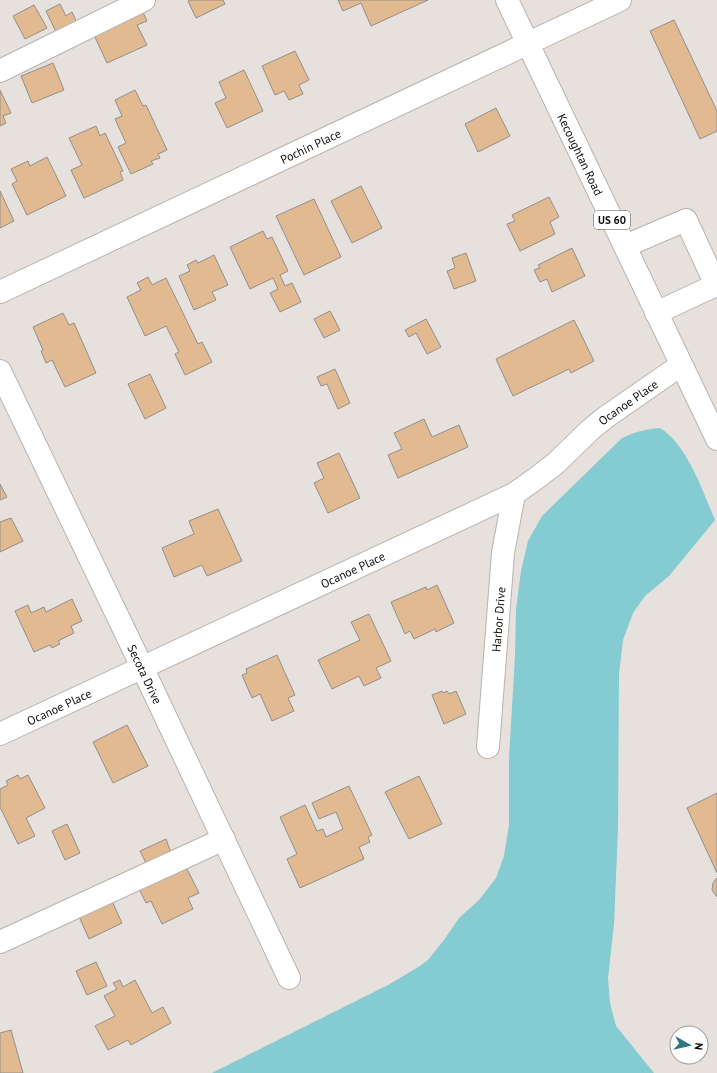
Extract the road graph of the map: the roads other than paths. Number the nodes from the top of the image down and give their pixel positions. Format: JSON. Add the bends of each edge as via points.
{"nodes":[{"id":1,"x":144,"y":0,"type":"edge"},
{"id":2,"x":507,"y":0,"type":"edge"},
{"id":3,"x":620,"y":0,"type":"edge"},
{"id":4,"x":528,"y":44,"type":"junction"},
{"id":5,"x":0,"y":71,"type":"edge"},
{"id":6,"x":625,"y":246,"type":"junction"},
{"id":7,"x":716,"y":285,"type":"edge"},
{"id":8,"x":0,"y":292,"type":"edge"},
{"id":9,"x":656,"y":313,"type":"junction"},
{"id":10,"x":681,"y":365,"type":"junction"},
{"id":11,"x":0,"y":371,"type":"edge"},
{"id":12,"x":717,"y":439,"type":"edge"},
{"id":13,"x":514,"y":494,"type":"junction"},
{"id":14,"x":142,"y":667,"type":"junction"},
{"id":15,"x":0,"y":734,"type":"edge"},
{"id":16,"x":488,"y":747,"type":"dead end"},
{"id":17,"x":224,"y":839,"type":"junction"},
{"id":18,"x":0,"y":942,"type":"edge"},
{"id":19,"x":289,"y":978,"type":"dead end"}],
"edges":[{"from":1,"to":5,"type":"street"},
{"from":2,"to":4,"type":"street","name":"Kecoughtan Road","number":"US 60"},
{"from":3,"to":4,"type":"street","name":"Pochin Place"},
{"from":4,"to":6,"type":"street","name":"Kecoughtan Road","number":"US 60"},
{"from":4,"to":8,"type":"street","name":"Pochin Place"},
{"from":6,"to":7,"type":"street","via":[[686,220]]},
{"from":6,"to":9,"type":"street","name":"Kecoughtan Road","number":"US 60"},
{"from":7,"to":9,"type":"street"},
{"from":9,"to":10,"type":"street","name":"Kecoughtan Road","number":"US 60"},
{"from":10,"to":12,"type":"street","name":"Kecoughtan Road","number":"US 60"},
{"from":10,"to":13,"type":"street","name":"Ocanoe Place","via":[[606,417],[556,463]]},
{"from":11,"to":14,"type":"street","name":"Secota Drive"},
{"from":13,"to":14,"type":"street","name":"Ocanoe Place"},
{"from":13,"to":16,"type":"street","name":"Harbor Drive","via":[[503,553]]},
{"from":14,"to":15,"type":"street","name":"Ocanoe Place"},
{"from":14,"to":17,"type":"street","name":"Secota Drive"},
{"from":17,"to":18,"type":"street"},
{"from":17,"to":19,"type":"street","name":"Secota Drive"}]}
